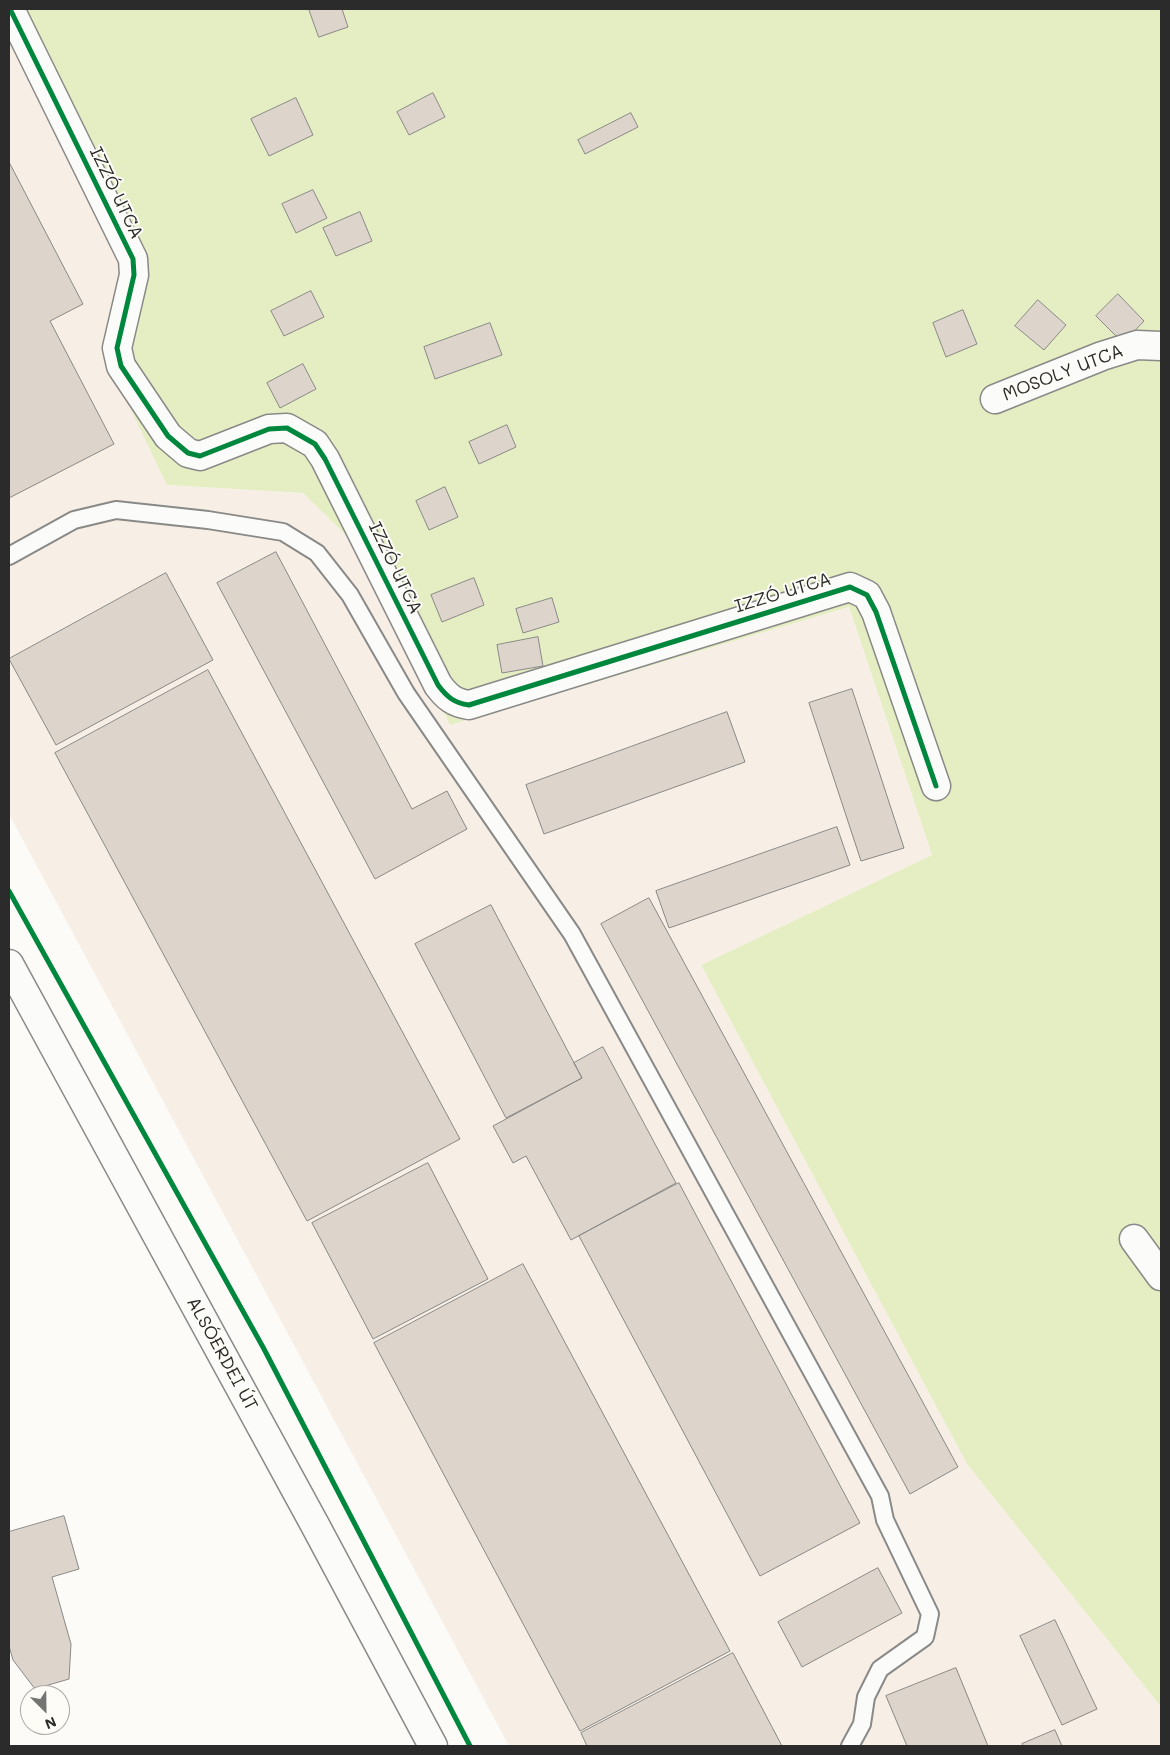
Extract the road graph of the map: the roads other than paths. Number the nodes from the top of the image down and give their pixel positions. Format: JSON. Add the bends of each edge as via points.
{"nodes":[{"id":1,"x":10,"y":9,"type":"edge"},
{"id":2,"x":1161,"y":346,"type":"edge"},
{"id":3,"x":994,"y":399,"type":"dead end"},
{"id":4,"x":9,"y":556,"type":"edge"},
{"id":5,"x":936,"y":786,"type":"dead end"},
{"id":6,"x":9,"y":964,"type":"edge"},
{"id":7,"x":1134,"y":1238,"type":"dead end"},
{"id":8,"x":1161,"y":1276,"type":"edge"},
{"id":9,"x":433,"y":1746,"type":"edge"},
{"id":10,"x":850,"y":1746,"type":"edge"}],
"edges":[{"from":1,"to":5,"type":"street","name":"IZZÓ UTCA","via":[[133,259],[134,275],[118,348],[121,366],[168,436],[188,452],[200,456],[269,429],[287,428],[315,444],[446,696],[458,703],[469,704],[850,587],[867,595],[876,612]]},
{"from":2,"to":3,"type":"street","name":"MOSOLY UTCA","via":[[1137,345],[1102,356]]},
{"from":4,"to":10,"type":"lane","via":[[74,520],[116,510],[163,515],[283,532],[317,553],[350,595],[426,724],[572,934],[880,1496],[885,1520],[930,1614],[925,1637],[880,1669],[866,1698],[862,1724]]},
{"from":6,"to":9,"type":"street","name":"ALSÓERDEI ÚT"},
{"from":7,"to":8,"type":"street"}]}
